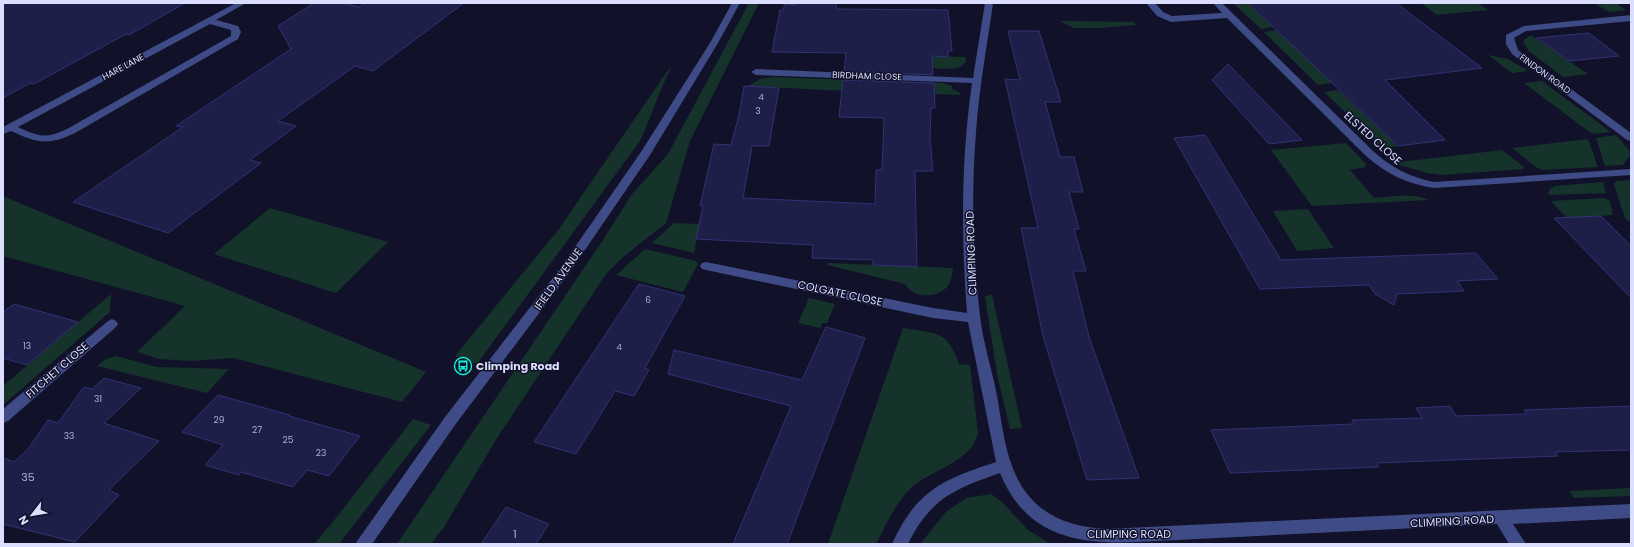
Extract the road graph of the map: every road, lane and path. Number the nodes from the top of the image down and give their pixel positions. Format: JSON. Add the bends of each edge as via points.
{"nodes":[{"id":1,"x":242,"y":3,"type":"edge"},
{"id":2,"x":736,"y":3,"type":"edge"},
{"id":3,"x":989,"y":3,"type":"edge"},
{"id":4,"x":1150,"y":3,"type":"edge"},
{"id":5,"x":1217,"y":3,"type":"edge"},
{"id":6,"x":1229,"y":15,"type":"junction"},
{"id":7,"x":1631,"y":18,"type":"edge"},
{"id":8,"x":209,"y":21,"type":"junction"},
{"id":9,"x":756,"y":72,"type":"dead end"},
{"id":10,"x":977,"y":81,"type":"junction"},
{"id":11,"x":7,"y":129,"type":"edge"},
{"id":12,"x":1631,"y":138,"type":"edge"},
{"id":13,"x":1631,"y":172,"type":"edge"},
{"id":14,"x":706,"y":266,"type":"dead end"},
{"id":15,"x":974,"y":318,"type":"junction"},
{"id":16,"x":112,"y":324,"type":"dead end"},
{"id":17,"x":3,"y":417,"type":"edge"},
{"id":18,"x":1003,"y":466,"type":"junction"},
{"id":19,"x":1631,"y":511,"type":"edge"},
{"id":20,"x":1501,"y":518,"type":"junction"},
{"id":21,"x":363,"y":544,"type":"edge"},
{"id":22,"x":900,"y":544,"type":"edge"},
{"id":23,"x":1518,"y":544,"type":"edge"}],
"edges":[{"from":1,"to":8,"type":"street","name":"HARE LANE"},
{"from":2,"to":21,"type":"street","name":"IFIELD AVENUE","via":[[646,153],[563,273],[450,421]]},
{"from":3,"to":10,"type":"street","name":"CLIMPING ROAD"},
{"from":4,"to":6,"type":"street","via":[[1160,14],[1171,19]]},
{"from":5,"to":6,"type":"street","name":"ELSTED CLOSE"},
{"from":6,"to":13,"type":"street","name":"ELSTED CLOSE","via":[[1368,152],[1397,175],[1434,185]]},
{"from":7,"to":12,"type":"street","name":"FINDON ROAD","via":[[1524,29],[1509,37],[1515,52]]},
{"from":8,"to":11,"type":"street","name":"HARE LANE"},
{"from":8,"to":11,"type":"street","via":[[235,28],[235,37],[57,138],[36,140]]},
{"from":9,"to":10,"type":"street","name":"BIRDHAM CLOSE"},
{"from":10,"to":15,"type":"street","name":"CLIMPING ROAD","via":[[971,132],[969,186]]},
{"from":14,"to":15,"type":"street","name":"COLGATE CLOSE","via":[[933,313]]},
{"from":15,"to":18,"type":"street","name":"CLIMPING ROAD"},
{"from":16,"to":17,"type":"street","name":"FITCHET CLOSE"},
{"from":18,"to":20,"type":"street","name":"CLIMPING ROAD","via":[[1014,490],[1048,521],[1068,532],[1094,535],[1174,534]]},
{"from":18,"to":22,"type":"street","via":[[960,482],[931,499],[915,516]]},
{"from":19,"to":20,"type":"street","name":"CLIMPING ROAD"},
{"from":20,"to":23,"type":"street"}]}
